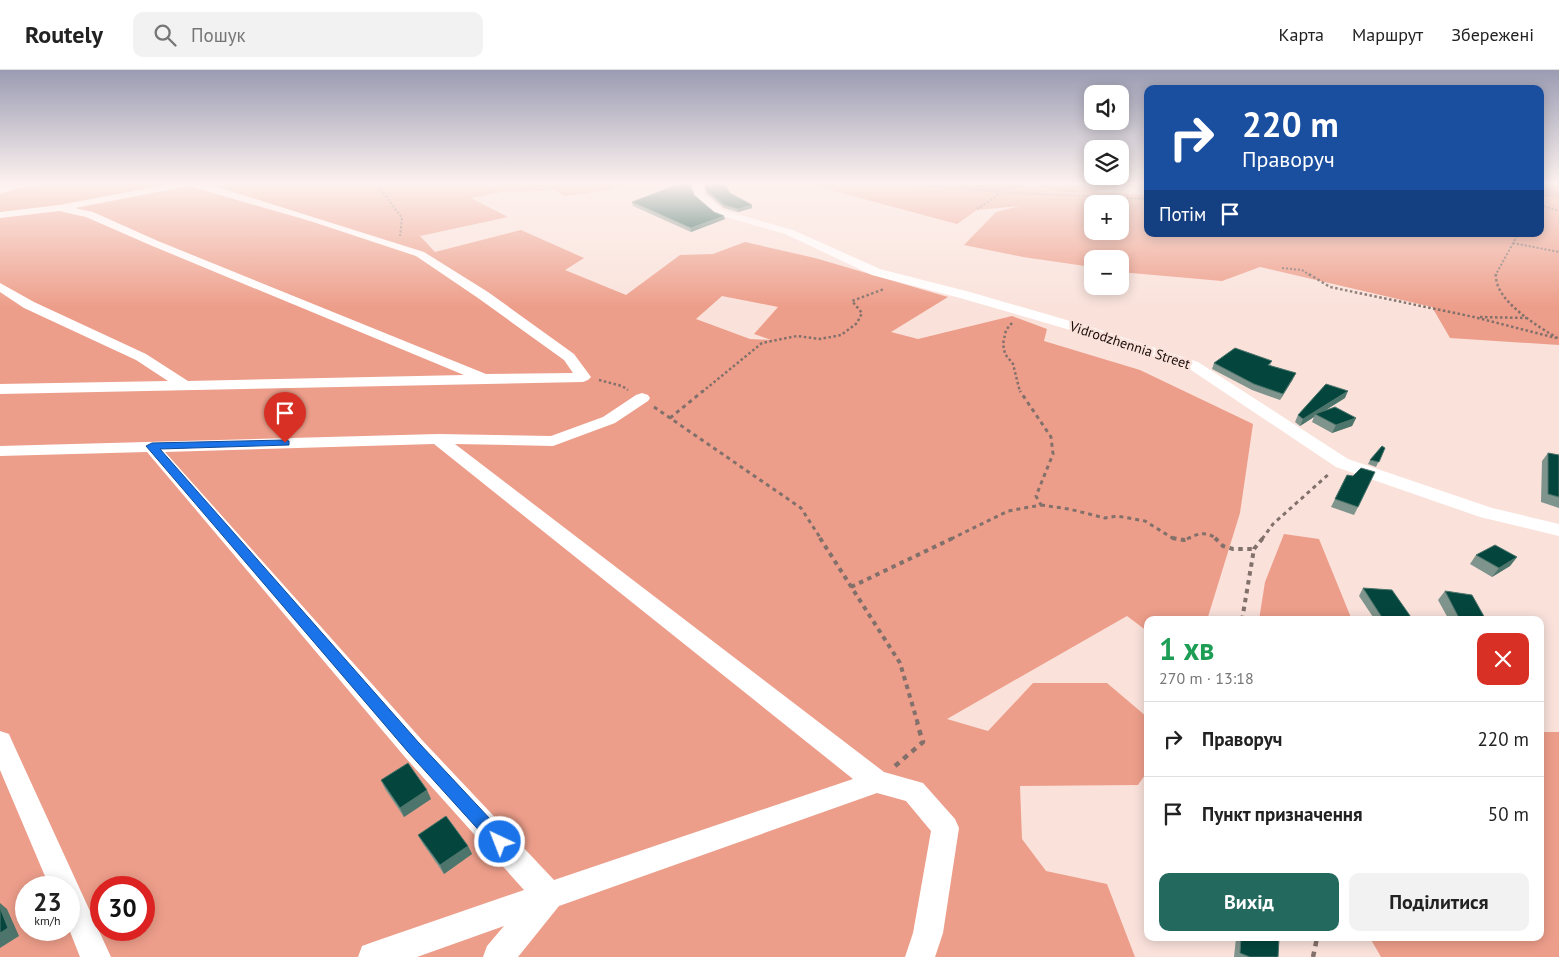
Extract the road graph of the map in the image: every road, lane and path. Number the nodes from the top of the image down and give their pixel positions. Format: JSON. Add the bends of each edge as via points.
{"nodes":[{"id":1,"x":113,"y":224,"type":"edge"},
{"id":2,"x":330,"y":224,"type":"edge"},
{"id":3,"x":401,"y":224,"type":"edge"},
{"id":4,"x":762,"y":224,"type":"edge"},
{"id":5,"x":1516,"y":237,"type":"edge"},
{"id":6,"x":1513,"y":243,"type":"junction"},
{"id":7,"x":398,"y":247,"type":"junction"},
{"id":8,"x":1559,"y":252,"type":"edge"},
{"id":9,"x":1282,"y":268,"type":"dead end"},
{"id":10,"x":0,"y":286,"type":"edge"},
{"id":11,"x":884,"y":289,"type":"dead end"},
{"id":12,"x":1474,"y":317,"type":"junction"},
{"id":13,"x":1527,"y":318,"type":"junction"},
{"id":14,"x":1013,"y":319,"type":"dead end"},
{"id":15,"x":1557,"y":339,"type":"edge"},
{"id":16,"x":583,"y":377,"type":"junction"},
{"id":17,"x":487,"y":379,"type":"junction"},
{"id":18,"x":185,"y":385,"type":"junction"},
{"id":19,"x":0,"y":389,"type":"edge"},
{"id":20,"x":642,"y":398,"type":"junction"},
{"id":21,"x":670,"y":418,"type":"junction"},
{"id":22,"x":438,"y":438,"type":"junction"},
{"id":23,"x":152,"y":446,"type":"junction"},
{"id":24,"x":0,"y":451,"type":"edge"},
{"id":25,"x":1342,"y":463,"type":"junction"},
{"id":26,"x":1041,"y":506,"type":"junction"},
{"id":27,"x":1559,"y":530,"type":"edge"},
{"id":28,"x":1254,"y":548,"type":"junction"},
{"id":29,"x":851,"y":587,"type":"junction"},
{"id":30,"x":1243,"y":616,"type":"edge"},
{"id":31,"x":0,"y":741,"type":"edge"},
{"id":32,"x":877,"y":782,"type":"junction"},
{"id":33,"x":60,"y":876,"type":"edge"},
{"id":34,"x":550,"y":896,"type":"junction"},
{"id":35,"x":80,"y":920,"type":"edge"},
{"id":36,"x":1316,"y":941,"type":"edge"},
{"id":37,"x":96,"y":957,"type":"edge"},
{"id":38,"x":374,"y":957,"type":"edge"},
{"id":39,"x":498,"y":957,"type":"edge"},
{"id":40,"x":920,"y":957,"type":"edge"},
{"id":41,"x":1313,"y":957,"type":"edge"}],
"edges":[{"from":1,"to":17,"type":"street"},
{"from":2,"to":7,"type":"street"},
{"from":3,"to":7,"type":"path"},
{"from":4,"to":25,"type":"street","name":"Vidrodzhennia Street","via":[[789,232],[876,272],[1089,330],[1193,365]]},
{"from":5,"to":6,"type":"path"},
{"from":6,"to":8,"type":"path"},
{"from":6,"to":13,"type":"path","via":[[1495,276],[1501,294]]},
{"from":7,"to":16,"type":"street","via":[[420,254],[483,295],[568,357]]},
{"from":9,"to":12,"type":"path","via":[[1302,270],[1330,287]]},
{"from":10,"to":18,"type":"street","via":[[29,305],[141,357]]},
{"from":11,"to":21,"type":"path","via":[[852,302],[862,313],[857,323],[841,335],[820,339],[797,336],[762,343]]},
{"from":12,"to":13,"type":"path"},
{"from":12,"to":15,"type":"path"},
{"from":13,"to":15,"type":"path"},
{"from":14,"to":26,"type":"path","via":[[1006,330],[1005,354],[1014,364],[1021,394],[1051,437],[1054,454],[1036,496]]},
{"from":16,"to":17,"type":"street"},
{"from":16,"to":20,"type":"path","via":[[622,386]]},
{"from":17,"to":18,"type":"street"},
{"from":18,"to":19,"type":"street"},
{"from":20,"to":21,"type":"path"},
{"from":20,"to":22,"type":"street","via":[[609,420],[553,441]]},
{"from":21,"to":29,"type":"path","via":[[801,508]]},
{"from":22,"to":23,"type":"street"},
{"from":22,"to":32,"type":"street"},
{"from":23,"to":24,"type":"street"},
{"from":23,"to":34,"type":"street","via":[[413,748]]},
{"from":25,"to":27,"type":"street","name":"Vidrodzhennia Street","via":[[1487,513]]},
{"from":25,"to":28,"type":"path","via":[[1273,524]]},
{"from":26,"to":28,"type":"path","via":[[1105,518],[1117,516],[1145,521],[1174,539],[1184,540],[1209,533],[1223,546]]},
{"from":26,"to":29,"type":"path","via":[[1008,511]]},
{"from":28,"to":30,"type":"path"},
{"from":29,"to":32,"type":"path","via":[[900,663],[923,742]]},
{"from":31,"to":33,"type":"street"},
{"from":32,"to":34,"type":"street"},
{"from":32,"to":40,"type":"street","via":[[914,791],[945,828],[928,932]]},
{"from":34,"to":38,"type":"street"},
{"from":34,"to":39,"type":"street"},
{"from":35,"to":37,"type":"street"},
{"from":36,"to":41,"type":"path"}]}
